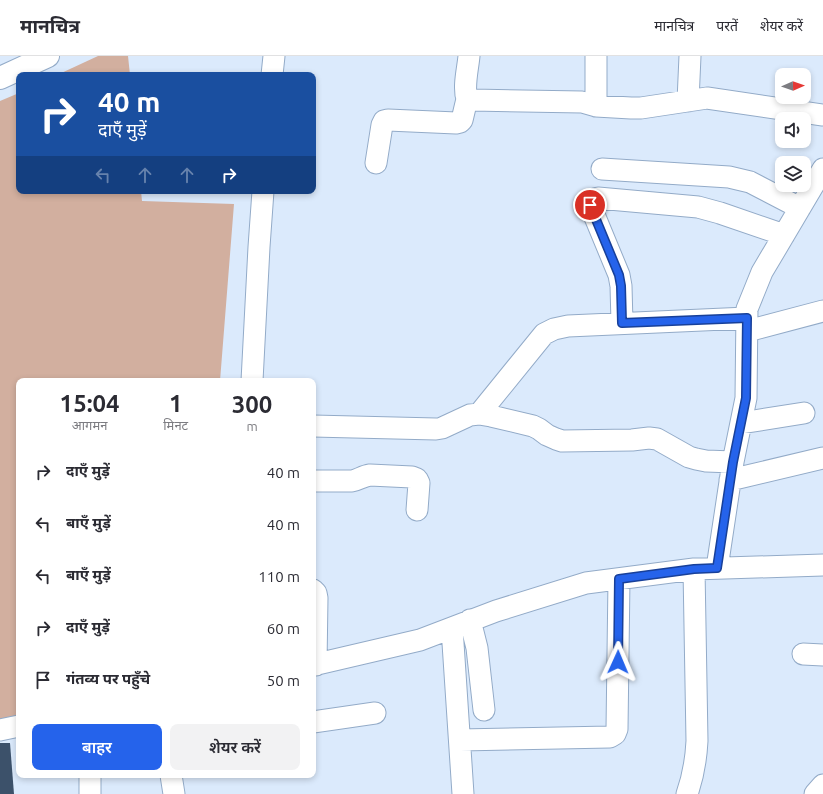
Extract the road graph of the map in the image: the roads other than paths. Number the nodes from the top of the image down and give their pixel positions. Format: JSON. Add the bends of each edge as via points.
{"nodes":[{"id":1,"x":48,"y":56,"type":"edge"},
{"id":2,"x":274,"y":56,"type":"edge"},
{"id":3,"x":470,"y":56,"type":"edge"},
{"id":4,"x":596,"y":56,"type":"edge"},
{"id":5,"x":690,"y":56,"type":"edge"},
{"id":6,"x":272,"y":72,"type":"edge"},
{"id":7,"x":0,"y":78,"type":"edge"},
{"id":8,"x":467,"y":99,"type":"junction"},
{"id":9,"x":688,"y":101,"type":"junction"},
{"id":10,"x":596,"y":106,"type":"junction"},
{"id":11,"x":823,"y":115,"type":"edge"},
{"id":12,"x":376,"y":163,"type":"dead end"},
{"id":13,"x":602,"y":169,"type":"dead end"},
{"id":14,"x":823,"y":169,"type":"edge"},
{"id":15,"x":263,"y":194,"type":"edge"},
{"id":16,"x":800,"y":208,"type":"junction"},
{"id":17,"x":784,"y":235,"type":"junction"},
{"id":18,"x":823,"y":311,"type":"edge"},
{"id":19,"x":622,"y":323,"type":"junction"},
{"id":20,"x":747,"y":325,"type":"junction"},
{"id":21,"x":252,"y":378,"type":"edge"},
{"id":22,"x":804,"y":413,"type":"dead end"},
{"id":23,"x":479,"y":414,"type":"junction"},
{"id":24,"x":741,"y":423,"type":"junction"},
{"id":25,"x":316,"y":426,"type":"edge"},
{"id":26,"x":823,"y":458,"type":"edge"},
{"id":27,"x":732,"y":471,"type":"junction"},
{"id":28,"x":316,"y":481,"type":"edge"},
{"id":29,"x":417,"y":510,"type":"dead end"},
{"id":30,"x":823,"y":565,"type":"edge"},
{"id":31,"x":717,"y":568,"type":"junction"},
{"id":32,"x":694,"y":569,"type":"junction"},
{"id":33,"x":619,"y":579,"type":"junction"},
{"id":34,"x":316,"y":593,"type":"edge"},
{"id":35,"x":316,"y":620,"type":"edge"},
{"id":36,"x":461,"y":624,"type":"junction"},
{"id":37,"x":316,"y":665,"type":"edge"},
{"id":38,"x":484,"y":710,"type":"dead end"},
{"id":39,"x":375,"y":713,"type":"dead end"},
{"id":40,"x":316,"y":722,"type":"edge"},
{"id":41,"x":16,"y":727,"type":"edge"},
{"id":42,"x":0,"y":730,"type":"edge"},
{"id":43,"x":460,"y":740,"type":"junction"},
{"id":44,"x":90,"y":778,"type":"edge"},
{"id":45,"x":171,"y":778,"type":"edge"},
{"id":46,"x":823,"y":785,"type":"edge"},
{"id":47,"x":90,"y":794,"type":"edge"},
{"id":48,"x":174,"y":794,"type":"edge"},
{"id":49,"x":463,"y":794,"type":"edge"},
{"id":50,"x":687,"y":794,"type":"edge"},
{"id":51,"x":815,"y":794,"type":"edge"}],
"edges":[{"from":1,"to":7,"type":"main road"},
{"from":2,"to":6,"type":"street"},
{"from":3,"to":8,"type":"street"},
{"from":4,"to":10,"type":"street"},
{"from":5,"to":9,"type":"street"},
{"from":8,"to":10,"type":"street","via":[[582,102]]},
{"from":8,"to":12,"type":"street","via":[[462,120],[456,123],[384,121]]},
{"from":9,"to":10,"type":"street","via":[[641,108]]},
{"from":9,"to":11,"type":"street","via":[[707,98]]},
{"from":13,"to":16,"type":"street","via":[[729,177],[750,182]]},
{"from":14,"to":16,"type":"street"},
{"from":15,"to":21,"type":"street"},
{"from":16,"to":17,"type":"street"},
{"from":17,"to":19,"type":"street","via":[[698,207],[598,198],[591,200],[590,205],[619,275]]},
{"from":17,"to":20,"type":"street","via":[[762,272],[747,309]]},
{"from":18,"to":20,"type":"street"},
{"from":19,"to":20,"type":"street"},
{"from":19,"to":23,"type":"street","via":[[568,326],[544,334]]},
{"from":20,"to":24,"type":"street","via":[[746,398]]},
{"from":22,"to":24,"type":"street"},
{"from":23,"to":25,"type":"street","via":[[470,415],[436,430]]},
{"from":23,"to":27,"type":"street","via":[[533,426],[562,441],[656,439],[689,457]]},
{"from":24,"to":27,"type":"street"},
{"from":26,"to":27,"type":"street"},
{"from":27,"to":31,"type":"street"},
{"from":28,"to":29,"type":"street","via":[[352,481],[365,476],[412,477],[417,479],[418,483]]},
{"from":30,"to":31,"type":"street"},
{"from":31,"to":32,"type":"street"},
{"from":32,"to":33,"type":"street"},
{"from":32,"to":50,"type":"street","via":[[697,742],[696,759]]},
{"from":33,"to":36,"type":"street","via":[[586,583],[496,610]]},
{"from":33,"to":43,"type":"street","via":[[615,734],[610,737]]},
{"from":34,"to":35,"type":"street"},
{"from":36,"to":37,"type":"street","via":[[420,640]]},
{"from":36,"to":38,"type":"street","via":[[477,648]]},
{"from":36,"to":43,"type":"street"},
{"from":39,"to":40,"type":"street"},
{"from":41,"to":42,"type":"street"},
{"from":43,"to":49,"type":"street"},
{"from":44,"to":47,"type":"street"},
{"from":45,"to":48,"type":"street"},
{"from":46,"to":51,"type":"street"}]}
